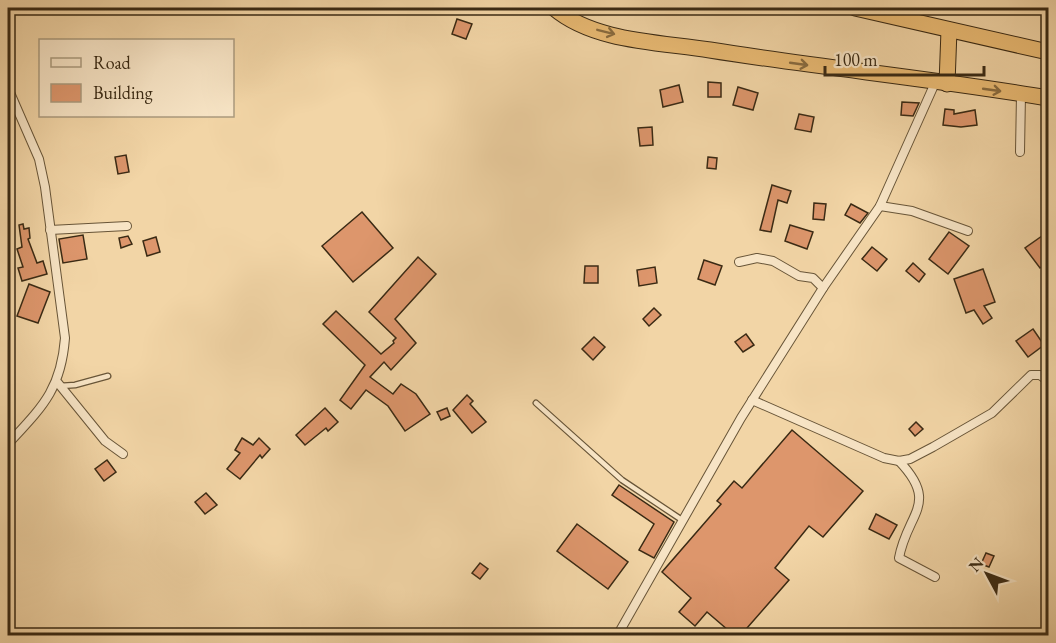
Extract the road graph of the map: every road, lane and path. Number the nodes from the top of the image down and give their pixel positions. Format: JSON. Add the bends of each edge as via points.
{"nodes":[{"id":1,"x":554,"y":8,"type":"edge"},
{"id":2,"x":855,"y":8,"type":"edge"},
{"id":3,"x":950,"y":30,"type":"junction"},
{"id":4,"x":1048,"y":52,"type":"edge"},
{"id":5,"x":941,"y":83,"type":"junction"},
{"id":6,"x":8,"y":88,"type":"edge"},
{"id":7,"x":1021,"y":94,"type":"junction"},
{"id":8,"x":1048,"y":98,"type":"edge"},
{"id":9,"x":1020,"y":152,"type":"dead end"},
{"id":10,"x":880,"y":206,"type":"junction"},
{"id":11,"x":126,"y":226,"type":"dead end"},
{"id":12,"x":50,"y":230,"type":"junction"},
{"id":13,"x":968,"y":231,"type":"dead end"},
{"id":14,"x":739,"y":262,"type":"dead end"},
{"id":15,"x":823,"y":288,"type":"junction"},
{"id":16,"x":108,"y":376,"type":"dead end"},
{"id":17,"x":1048,"y":381,"type":"edge"},
{"id":18,"x":59,"y":384,"type":"junction"},
{"id":19,"x":752,"y":400,"type":"junction"},
{"id":20,"x":536,"y":403,"type":"dead end"},
{"id":21,"x":8,"y":444,"type":"edge"},
{"id":22,"x":123,"y":454,"type":"dead end"},
{"id":23,"x":899,"y":461,"type":"junction"},
{"id":24,"x":682,"y":520,"type":"junction"},
{"id":25,"x":935,"y":577,"type":"dead end"},
{"id":26,"x":617,"y":636,"type":"edge"}],
"edges":[{"from":1,"to":5,"type":"highway","one_way":true,"via":[[594,29],[622,36]]},
{"from":2,"to":3,"type":"highway"},
{"from":3,"to":4,"type":"highway"},
{"from":3,"to":5,"type":"highway"},
{"from":5,"to":7,"type":"highway","one_way":true},
{"from":5,"to":10,"type":"street"},
{"from":6,"to":12,"type":"street","via":[[39,159]]},
{"from":7,"to":8,"type":"highway"},
{"from":7,"to":9,"type":"street"},
{"from":10,"to":13,"type":"street","via":[[912,211]]},
{"from":10,"to":15,"type":"street"},
{"from":11,"to":12,"type":"street"},
{"from":12,"to":18,"type":"street","via":[[65,339]]},
{"from":14,"to":15,"type":"street","via":[[757,258],[774,261],[799,276],[813,278]]},
{"from":15,"to":19,"type":"street"},
{"from":16,"to":18,"type":"lane","via":[[75,385]]},
{"from":17,"to":23,"type":"street","via":[[1031,375],[992,413],[910,459]]},
{"from":18,"to":21,"type":"street"},
{"from":18,"to":22,"type":"street","via":[[105,441]]},
{"from":19,"to":23,"type":"street"},
{"from":19,"to":24,"type":"street"},
{"from":20,"to":24,"type":"lane","via":[[621,480]]},
{"from":23,"to":25,"type":"street","via":[[912,474],[919,492],[918,508],[899,558]]},
{"from":24,"to":26,"type":"street"}]}
